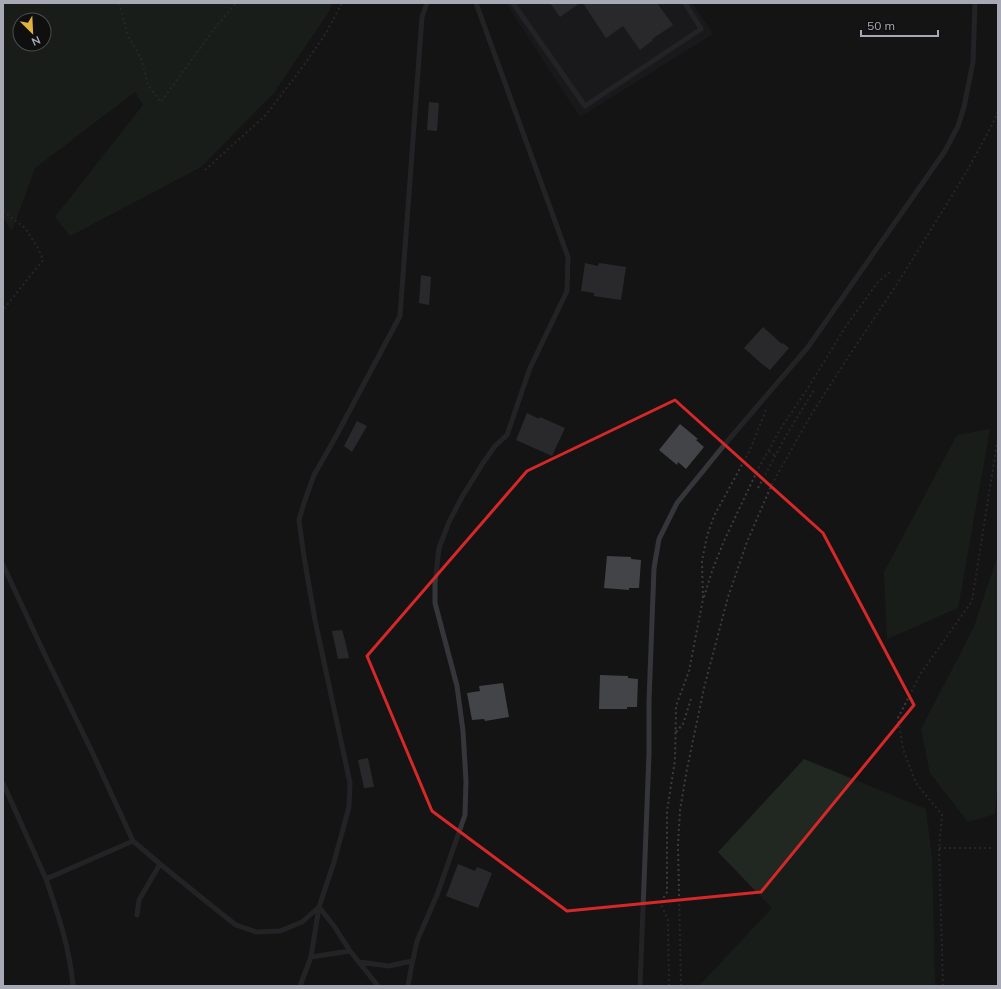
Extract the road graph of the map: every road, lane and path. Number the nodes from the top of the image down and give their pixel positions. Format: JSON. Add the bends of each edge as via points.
{"nodes":[{"id":1,"x":119,"y":3,"type":"edge"},
{"id":2,"x":236,"y":3,"type":"edge"},
{"id":3,"x":342,"y":3,"type":"edge"},
{"id":4,"x":427,"y":3,"type":"edge"},
{"id":5,"x":476,"y":3,"type":"edge"},
{"id":6,"x":513,"y":3,"type":"edge"},
{"id":7,"x":685,"y":3,"type":"edge"},
{"id":8,"x":975,"y":3,"type":"edge"},
{"id":9,"x":998,"y":111,"type":"edge"},
{"id":10,"x":205,"y":170,"type":"dead end"},
{"id":11,"x":3,"y":211,"type":"edge"},
{"id":12,"x":891,"y":271,"type":"dead end"},
{"id":13,"x":3,"y":310,"type":"edge"},
{"id":14,"x":814,"y":390,"type":"dead end"},
{"id":15,"x":770,"y":392,"type":"junction"},
{"id":16,"x":998,"y":437,"type":"edge"},
{"id":17,"x":769,"y":451,"type":"junction"},
{"id":18,"x":775,"y":456,"type":"junction"},
{"id":19,"x":758,"y":488,"type":"dead end"},
{"id":20,"x":3,"y":565,"type":"edge"},
{"id":21,"x":703,"y":599,"type":"junction"},
{"id":22,"x":691,"y":700,"type":"dead end"},
{"id":23,"x":676,"y":732,"type":"junction"},
{"id":24,"x":3,"y":783,"type":"edge"},
{"id":25,"x":133,"y":841,"type":"junction"},
{"id":26,"x":939,"y":848,"type":"junction"},
{"id":27,"x":993,"y":848,"type":"dead end"},
{"id":28,"x":160,"y":864,"type":"junction"},
{"id":29,"x":46,"y":879,"type":"junction"},
{"id":30,"x":320,"y":907,"type":"junction"},
{"id":31,"x":137,"y":915,"type":"dead end"},
{"id":32,"x":350,"y":951,"type":"junction"},
{"id":33,"x":311,"y":957,"type":"junction"},
{"id":34,"x":412,"y":961,"type":"junction"},
{"id":35,"x":359,"y":962,"type":"junction"},
{"id":36,"x":74,"y":986,"type":"edge"},
{"id":37,"x":300,"y":986,"type":"edge"},
{"id":38,"x":378,"y":986,"type":"edge"},
{"id":39,"x":408,"y":986,"type":"edge"},
{"id":40,"x":640,"y":986,"type":"edge"},
{"id":41,"x":669,"y":986,"type":"edge"},
{"id":42,"x":681,"y":986,"type":"edge"},
{"id":43,"x":943,"y":986,"type":"edge"}],
"edges":[{"from":1,"to":2,"type":"path","via":[[128,36],[141,58],[148,85],[161,102]]},
{"from":3,"to":10,"type":"path","via":[[304,66],[266,115]]},
{"from":4,"to":30,"type":"lane","via":[[422,18],[400,316],[314,475],[299,520],[316,620],[350,783],[350,807]]},
{"from":5,"to":34,"type":"lane","via":[[568,257],[567,291],[530,368],[507,435],[483,463],[462,497],[439,548],[435,603],[457,686],[463,730],[465,815],[417,941]]},
{"from":6,"to":7,"type":"lane","via":[[585,106],[701,29]]},
{"from":8,"to":15,"type":"lane","via":[[973,62],[968,88],[958,126],[945,151],[808,347]]},
{"from":9,"to":42,"type":"path","via":[[967,171],[898,284],[811,415],[772,484],[747,542],[728,597],[704,688],[680,810],[678,845]]},
{"from":11,"to":13,"type":"path","via":[[25,228],[44,260]]},
{"from":12,"to":17,"type":"path","via":[[878,282],[846,326]]},
{"from":14,"to":18,"type":"path"},
{"from":15,"to":21,"type":"path","via":[[766,411],[750,450],[714,516],[707,536],[702,561]]},
{"from":15,"to":40,"type":"lane","via":[[677,503],[659,539],[654,568],[648,701],[649,761]]},
{"from":16,"to":26,"type":"path","via":[[972,601],[921,673],[898,718],[903,749],[916,783],[942,814]]},
{"from":17,"to":18,"type":"path"},
{"from":17,"to":21,"type":"path","via":[[724,541]]},
{"from":18,"to":19,"type":"path"},
{"from":20,"to":25,"type":"lane"},
{"from":21,"to":23,"type":"path","via":[[688,671],[676,706]]},
{"from":22,"to":23,"type":"path","via":[[683,724]]},
{"from":23,"to":41,"type":"path","via":[[675,760],[667,811],[667,892],[662,900],[668,920]]},
{"from":24,"to":29,"type":"lane"},
{"from":25,"to":28,"type":"lane"},
{"from":25,"to":29,"type":"lane"},
{"from":26,"to":27,"type":"path"},
{"from":26,"to":43,"type":"path"},
{"from":28,"to":30,"type":"lane","via":[[236,925],[256,932],[286,929],[302,922]]},
{"from":28,"to":31,"type":"lane","via":[[139,900]]},
{"from":29,"to":36,"type":"lane","via":[[68,948]]},
{"from":30,"to":32,"type":"lane"},
{"from":30,"to":33,"type":"lane"},
{"from":32,"to":33,"type":"lane"},
{"from":32,"to":35,"type":"lane"},
{"from":33,"to":37,"type":"lane"},
{"from":34,"to":35,"type":"lane","via":[[389,966]]},
{"from":34,"to":39,"type":"lane"},
{"from":35,"to":38,"type":"lane"}]}
